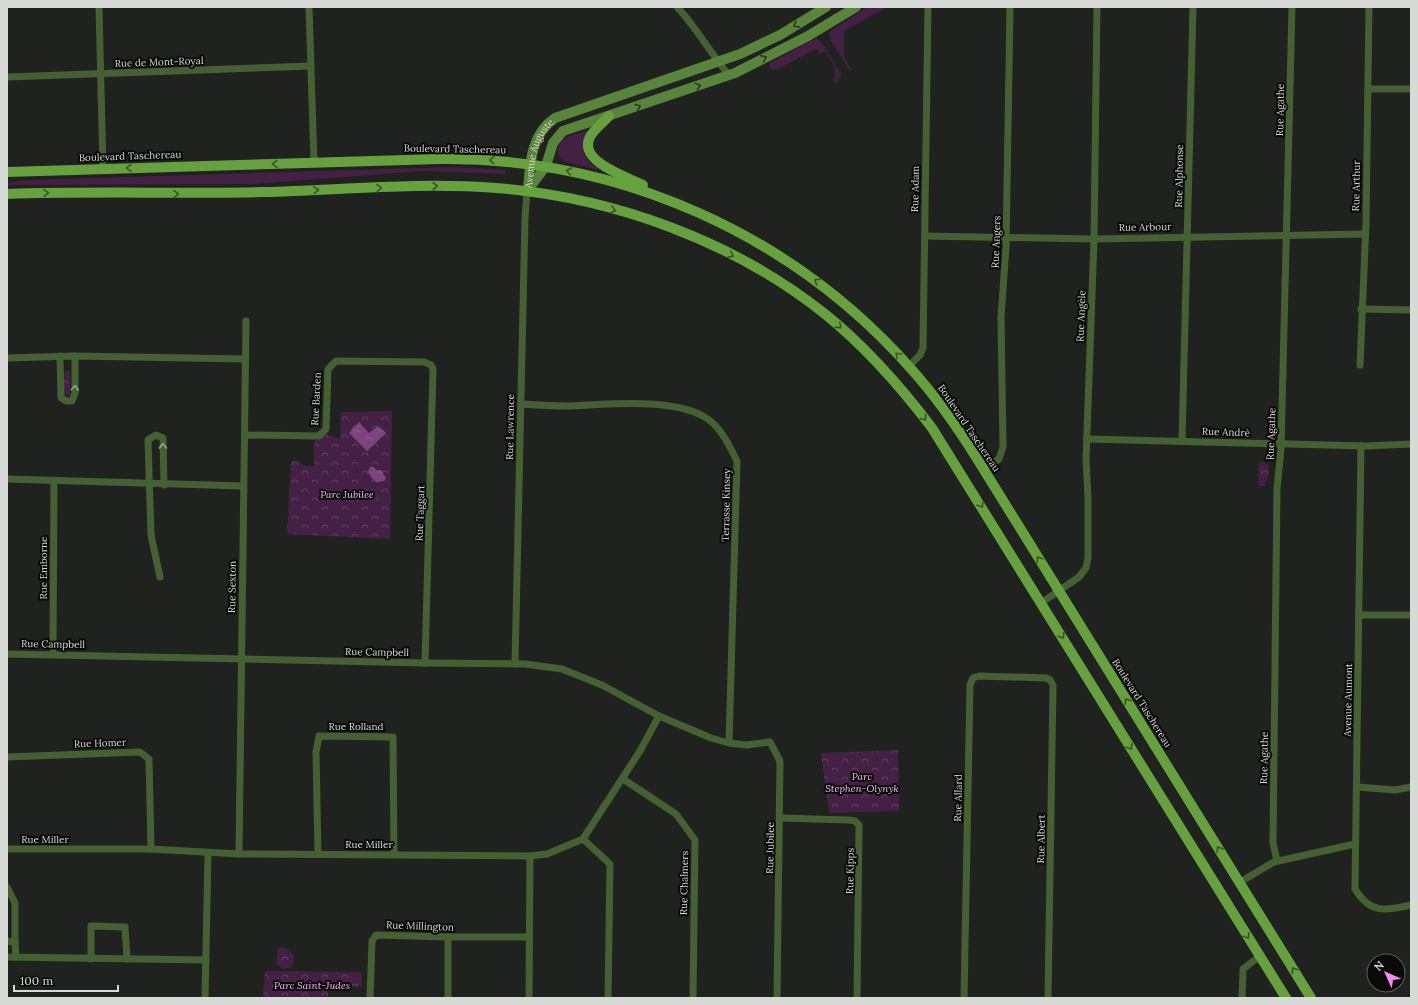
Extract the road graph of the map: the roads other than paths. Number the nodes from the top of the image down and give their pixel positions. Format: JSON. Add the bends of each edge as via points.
{"nodes":[{"id":1,"x":99,"y":7,"type":"edge"},
{"id":2,"x":309,"y":7,"type":"edge"},
{"id":3,"x":677,"y":7,"type":"edge"},
{"id":4,"x":826,"y":7,"type":"edge"},
{"id":5,"x":856,"y":7,"type":"edge"},
{"id":6,"x":928,"y":7,"type":"edge"},
{"id":7,"x":1010,"y":7,"type":"edge"},
{"id":8,"x":1097,"y":7,"type":"edge"},
{"id":9,"x":1193,"y":7,"type":"edge"},
{"id":10,"x":1292,"y":7,"type":"edge"},
{"id":11,"x":1369,"y":7,"type":"edge"},
{"id":12,"x":718,"y":62,"type":"junction"},
{"id":13,"x":311,"y":66,"type":"junction"},
{"id":14,"x":101,"y":74,"type":"junction"},
{"id":15,"x":729,"y":75,"type":"junction"},
{"id":16,"x":7,"y":77,"type":"edge"},
{"id":17,"x":1368,"y":89,"type":"junction"},
{"id":18,"x":1411,"y":89,"type":"edge"},
{"id":19,"x":609,"y":116,"type":"junction"},
{"id":20,"x":314,"y":162,"type":"junction"},
{"id":21,"x":530,"y":164,"type":"junction"},
{"id":22,"x":546,"y":166,"type":"junction"},
{"id":23,"x":103,"y":169,"type":"junction"},
{"id":24,"x":7,"y":172,"type":"edge"},
{"id":25,"x":527,"y":191,"type":"junction"},
{"id":26,"x":7,"y":194,"type":"edge"},
{"id":27,"x":693,"y":209,"type":"junction"},
{"id":28,"x":1365,"y":234,"type":"junction"},
{"id":29,"x":1287,"y":235,"type":"junction"},
{"id":30,"x":924,"y":236,"type":"junction"},
{"id":31,"x":1006,"y":237,"type":"junction"},
{"id":32,"x":1188,"y":237,"type":"junction"},
{"id":33,"x":1094,"y":239,"type":"junction"},
{"id":34,"x":1361,"y":309,"type":"junction"},
{"id":35,"x":1411,"y":310,"type":"edge"},
{"id":36,"x":246,"y":321,"type":"dead end"},
{"id":37,"x":60,"y":356,"type":"junction"},
{"id":38,"x":75,"y":356,"type":"junction"},
{"id":39,"x":7,"y":358,"type":"edge"},
{"id":40,"x":245,"y":359,"type":"junction"},
{"id":41,"x":430,"y":365,"type":"joint"},
{"id":42,"x":1360,"y":365,"type":"dead end"},
{"id":43,"x":909,"y":366,"type":"junction"},
{"id":44,"x":520,"y":404,"type":"junction"},
{"id":45,"x":244,"y":435,"type":"junction"},
{"id":46,"x":1087,"y":439,"type":"junction"},
{"id":47,"x":1182,"y":441,"type":"junction"},
{"id":48,"x":1281,"y":444,"type":"junction"},
{"id":49,"x":1411,"y":444,"type":"edge"},
{"id":50,"x":1362,"y":446,"type":"junction"},
{"id":51,"x":983,"y":469,"type":"junction"},
{"id":52,"x":7,"y":480,"type":"edge"},
{"id":53,"x":54,"y":482,"type":"junction"},
{"id":54,"x":150,"y":485,"type":"junction"},
{"id":55,"x":164,"y":485,"type":"junction"},
{"id":56,"x":243,"y":486,"type":"junction"},
{"id":57,"x":160,"y":577,"type":"dead end"},
{"id":58,"x":1059,"y":592,"type":"junction"},
{"id":59,"x":1041,"y":603,"type":"junction"},
{"id":60,"x":1359,"y":615,"type":"junction"},
{"id":61,"x":1411,"y":615,"type":"edge"},
{"id":62,"x":7,"y":654,"type":"edge"},
{"id":63,"x":53,"y":654,"type":"junction"},
{"id":64,"x":241,"y":660,"type":"junction"},
{"id":65,"x":425,"y":663,"type":"junction"},
{"id":66,"x":515,"y":664,"type":"junction"},
{"id":67,"x":1051,"y":681,"type":"joint"},
{"id":68,"x":659,"y":716,"type":"junction"},
{"id":69,"x":729,"y":743,"type":"junction"},
{"id":70,"x":7,"y":757,"type":"edge"},
{"id":71,"x":623,"y":779,"type":"junction"},
{"id":72,"x":1357,"y":787,"type":"junction"},
{"id":73,"x":1411,"y":787,"type":"edge"},
{"id":74,"x":780,"y":818,"type":"junction"},
{"id":75,"x":583,"y":838,"type":"junction"},
{"id":76,"x":1355,"y":844,"type":"junction"},
{"id":77,"x":7,"y":849,"type":"edge"},
{"id":78,"x":150,"y":849,"type":"junction"},
{"id":79,"x":208,"y":853,"type":"junction"},
{"id":80,"x":239,"y":854,"type":"junction"},
{"id":81,"x":318,"y":854,"type":"junction"},
{"id":82,"x":394,"y":854,"type":"junction"},
{"id":83,"x":530,"y":856,"type":"junction"},
{"id":84,"x":1277,"y":861,"type":"junction"},
{"id":85,"x":1240,"y":882,"type":"junction"},
{"id":86,"x":7,"y":887,"type":"edge"},
{"id":87,"x":1411,"y":905,"type":"edge"},
{"id":88,"x":529,"y":936,"type":"junction"},
{"id":89,"x":448,"y":937,"type":"junction"},
{"id":90,"x":7,"y":941,"type":"edge"},
{"id":91,"x":15,"y":942,"type":"junction"},
{"id":92,"x":1260,"y":956,"type":"junction"},
{"id":93,"x":7,"y":957,"type":"edge"},
{"id":94,"x":16,"y":957,"type":"junction"},
{"id":95,"x":91,"y":959,"type":"junction"},
{"id":96,"x":127,"y":959,"type":"junction"},
{"id":97,"x":206,"y":960,"type":"junction"},
{"id":98,"x":205,"y":998,"type":"edge"},
{"id":99,"x":370,"y":998,"type":"edge"},
{"id":100,"x":448,"y":998,"type":"edge"},
{"id":101,"x":529,"y":998,"type":"edge"},
{"id":102,"x":608,"y":998,"type":"edge"},
{"id":103,"x":693,"y":998,"type":"edge"},
{"id":104,"x":777,"y":998,"type":"edge"},
{"id":105,"x":857,"y":998,"type":"edge"},
{"id":106,"x":964,"y":998,"type":"edge"},
{"id":107,"x":1048,"y":998,"type":"edge"},
{"id":108,"x":1242,"y":998,"type":"edge"},
{"id":109,"x":1286,"y":998,"type":"edge"},
{"id":110,"x":1311,"y":998,"type":"edge"}],
"edges":[{"from":1,"to":14,"type":"street"},
{"from":2,"to":13,"type":"street"},
{"from":3,"to":12,"type":"street"},
{"from":4,"to":12,"type":"main road","name":"Avenue Auguste","one_way":true,"via":[[780,35]]},
{"from":15,"to":5,"type":"main road","name":"Avenue Auguste","one_way":true,"via":[[808,36]]},
{"from":6,"to":30,"type":"street","name":"Rue Adam"},
{"from":7,"to":31,"type":"street","name":"Rue Angers"},
{"from":8,"to":33,"type":"street","name":"Rue Angèle"},
{"from":9,"to":32,"type":"street","name":"Rue Alphonse"},
{"from":10,"to":29,"type":"street","name":"Rue Agathe"},
{"from":11,"to":17,"type":"street","name":"Rue Arthur"},
{"from":12,"to":15,"type":"street"},
{"from":12,"to":21,"type":"main road","name":"Avenue Auguste","via":[[555,118],[539,134]]},
{"from":13,"to":14,"type":"street","name":"Rue de Mont-Royal"},
{"from":13,"to":20,"type":"street"},
{"from":14,"to":16,"type":"street","name":"Rue de Mont-Royal"},
{"from":14,"to":23,"type":"street"},
{"from":19,"to":15,"type":"main road","name":"Avenue Auguste","one_way":true},
{"from":17,"to":18,"type":"street"},
{"from":17,"to":28,"type":"street","name":"Rue Arthur"},
{"from":19,"to":22,"type":"main road","name":"Avenue Auguste","via":[[560,132],[553,143]]},
{"from":19,"to":27,"type":"main road","via":[[589,139],[588,149],[593,159]]},
{"from":21,"to":20,"type":"main road","name":"Boulevard Taschereau","one_way":true,"via":[[452,158]]},
{"from":20,"to":23,"type":"main road","name":"Boulevard Taschereau","one_way":true},
{"from":21,"to":22,"type":"main road","name":"Boulevard Taschereau"},
{"from":21,"to":25,"type":"main road","name":"Avenue Auguste"},
{"from":22,"to":25,"type":"main road","name":"Avenue Auguste"},
{"from":27,"to":22,"type":"main road","name":"Boulevard Taschereau","one_way":true,"via":[[622,184]]},
{"from":23,"to":24,"type":"main road","name":"Boulevard Taschereau"},
{"from":26,"to":25,"type":"main road","one_way":true,"via":[[208,193],[430,186]]},
{"from":25,"to":44,"type":"street","name":"Rue Lawrence"},
{"from":25,"to":59,"type":"main road","one_way":true,"via":[[617,211],[696,238],[776,280],[825,314],[878,364],[926,420]]},
{"from":43,"to":27,"type":"main road","name":"Boulevard Taschereau","one_way":true,"via":[[869,325],[819,283],[762,245]]},
{"from":28,"to":29,"type":"street","name":"Rue Arbour"},
{"from":28,"to":34,"type":"street","name":"Rue Arthur"},
{"from":29,"to":32,"type":"street","name":"Rue Arbour"},
{"from":29,"to":48,"type":"street","name":"Rue Agathe"},
{"from":30,"to":31,"type":"street","name":"Rue Arbour"},
{"from":30,"to":43,"type":"street","name":"Rue Adam","via":[[922,350],[920,356]]},
{"from":31,"to":33,"type":"street","name":"Rue Arbour"},
{"from":31,"to":51,"type":"street","name":"Rue Angers","via":[[1001,316],[1002,450],[999,459]]},
{"from":32,"to":33,"type":"street","name":"Rue Arbour"},
{"from":32,"to":47,"type":"street","name":"Rue Alphonse"},
{"from":33,"to":46,"type":"street","name":"Rue Angèle"},
{"from":34,"to":35,"type":"street"},
{"from":34,"to":42,"type":"street","name":"Rue Arthur"},
{"from":36,"to":40,"type":"street","name":"Rue Sexton"},
{"from":37,"to":38,"type":"street"},
{"from":37,"to":38,"type":"street","one_way":true,"via":[[60,393],[66,402],[72,400],[75,393]]},
{"from":37,"to":39,"type":"street"},
{"from":38,"to":40,"type":"street"},
{"from":40,"to":45,"type":"street","name":"Rue Sexton"},
{"from":41,"to":45,"type":"street","name":"Rue Barden","via":[[424,362],[336,361],[328,369],[326,429],[319,436]]},
{"from":41,"to":65,"type":"street","name":"Rue Taggart","via":[[433,369],[433,423]]},
{"from":43,"to":51,"type":"main road","name":"Boulevard Taschereau","via":[[947,414]]},
{"from":44,"to":66,"type":"street","name":"Rue Lawrence"},
{"from":44,"to":69,"type":"street","name":"Terrasse Kinsey","via":[[566,406],[609,403],[682,407],[704,416],[726,438],[737,461]]},
{"from":45,"to":56,"type":"street","name":"Rue Sexton"},
{"from":46,"to":47,"type":"street","name":"Rue André"},
{"from":46,"to":58,"type":"street","name":"Rue Angèle","via":[[1087,565],[1079,577]]},
{"from":47,"to":48,"type":"street","name":"Rue André"},
{"from":48,"to":50,"type":"street","name":"Rue André"},
{"from":48,"to":84,"type":"street","name":"Rue Agathe","via":[[1277,489],[1272,843]]},
{"from":49,"to":50,"type":"street","name":"Rue André"},
{"from":50,"to":60,"type":"street","name":"Avenue Aumont"},
{"from":58,"to":51,"type":"main road","name":"Boulevard Taschereau","one_way":true},
{"from":52,"to":53,"type":"street"},
{"from":53,"to":54,"type":"street"},
{"from":53,"to":63,"type":"street","name":"Rue Emborne"},
{"from":54,"to":55,"type":"street"},
{"from":55,"to":54,"type":"street","one_way":true,"via":[[163,438],[156,435],[148,440]]},
{"from":54,"to":57,"type":"street","via":[[151,535]]},
{"from":55,"to":56,"type":"street"},
{"from":56,"to":64,"type":"street","name":"Rue Sexton"},
{"from":58,"to":59,"type":"street","name":"Rue Angèle"},
{"from":85,"to":58,"type":"main road","name":"Boulevard Taschereau","one_way":true},
{"from":59,"to":92,"type":"main road","one_way":true},
{"from":60,"to":61,"type":"street"},
{"from":60,"to":72,"type":"street","name":"Avenue Aumont"},
{"from":62,"to":63,"type":"street","name":"Rue Campbell"},
{"from":63,"to":64,"type":"street","name":"Rue Campbell"},
{"from":64,"to":65,"type":"street","name":"Rue Campbell"},
{"from":64,"to":80,"type":"street","name":"Rue Sexton"},
{"from":65,"to":66,"type":"street","name":"Rue Campbell"},
{"from":66,"to":68,"type":"street","name":"Rue Campbell","via":[[562,669],[602,685]]},
{"from":67,"to":106,"type":"street","name":"Rue Allard","via":[[1046,678],[979,676],[974,677],[970,683]]},
{"from":67,"to":107,"type":"street","name":"Rue Albert","via":[[1054,689]]},
{"from":68,"to":69,"type":"street","name":"Rue Campbell"},
{"from":68,"to":71,"type":"street"},
{"from":69,"to":74,"type":"street","name":"Rue Jubilee","via":[[747,745],[770,742],[780,761]]},
{"from":70,"to":78,"type":"street","name":"Rue Homer","via":[[140,752],[149,759]]},
{"from":71,"to":75,"type":"street"},
{"from":71,"to":103,"type":"street","name":"Rue Chalmers","via":[[676,814],[695,840]]},
{"from":72,"to":73,"type":"street","via":[[1395,790]]},
{"from":72,"to":76,"type":"street","name":"Avenue Aumont"},
{"from":74,"to":104,"type":"street","name":"Rue Jubilee"},
{"from":74,"to":105,"type":"street","name":"Rue Kipps","via":[[849,820],[856,821],[859,825]]},
{"from":75,"to":83,"type":"street","name":"Rue Miller","via":[[547,854]]},
{"from":75,"to":102,"type":"street","via":[[610,864]]},
{"from":76,"to":84,"type":"street"},
{"from":76,"to":87,"type":"street","name":"Avenue Aumont","via":[[1355,889],[1361,899],[1372,907],[1385,911]]},
{"from":77,"to":78,"type":"street","name":"Rue Miller"},
{"from":78,"to":79,"type":"street","name":"Rue Miller"},
{"from":79,"to":80,"type":"street","name":"Rue Miller"},
{"from":79,"to":97,"type":"street"},
{"from":80,"to":81,"type":"street","name":"Rue Miller"},
{"from":81,"to":82,"type":"street","name":"Rue Miller"},
{"from":81,"to":82,"type":"street","name":"Rue Rolland","via":[[316,752],[319,736],[332,736],[393,737]]},
{"from":82,"to":83,"type":"street","name":"Rue Miller"},
{"from":83,"to":88,"type":"street"},
{"from":84,"to":85,"type":"street"},
{"from":110,"to":85,"type":"main road","name":"Boulevard Taschereau","one_way":true},
{"from":86,"to":91,"type":"street","via":[[15,904]]},
{"from":88,"to":89,"type":"street","name":"Rue Millington"},
{"from":88,"to":101,"type":"street"},
{"from":89,"to":99,"type":"street","name":"Rue Millington","via":[[376,935],[372,941]]},
{"from":89,"to":100,"type":"street"},
{"from":90,"to":91,"type":"street"},
{"from":91,"to":94,"type":"street"},
{"from":92,"to":108,"type":"street","via":[[1243,969]]},
{"from":92,"to":109,"type":"main road"},
{"from":93,"to":94,"type":"street"},
{"from":94,"to":95,"type":"street"},
{"from":95,"to":96,"type":"street"},
{"from":95,"to":96,"type":"street","via":[[91,926],[125,927]]},
{"from":96,"to":97,"type":"street"},
{"from":97,"to":98,"type":"street"}]}
